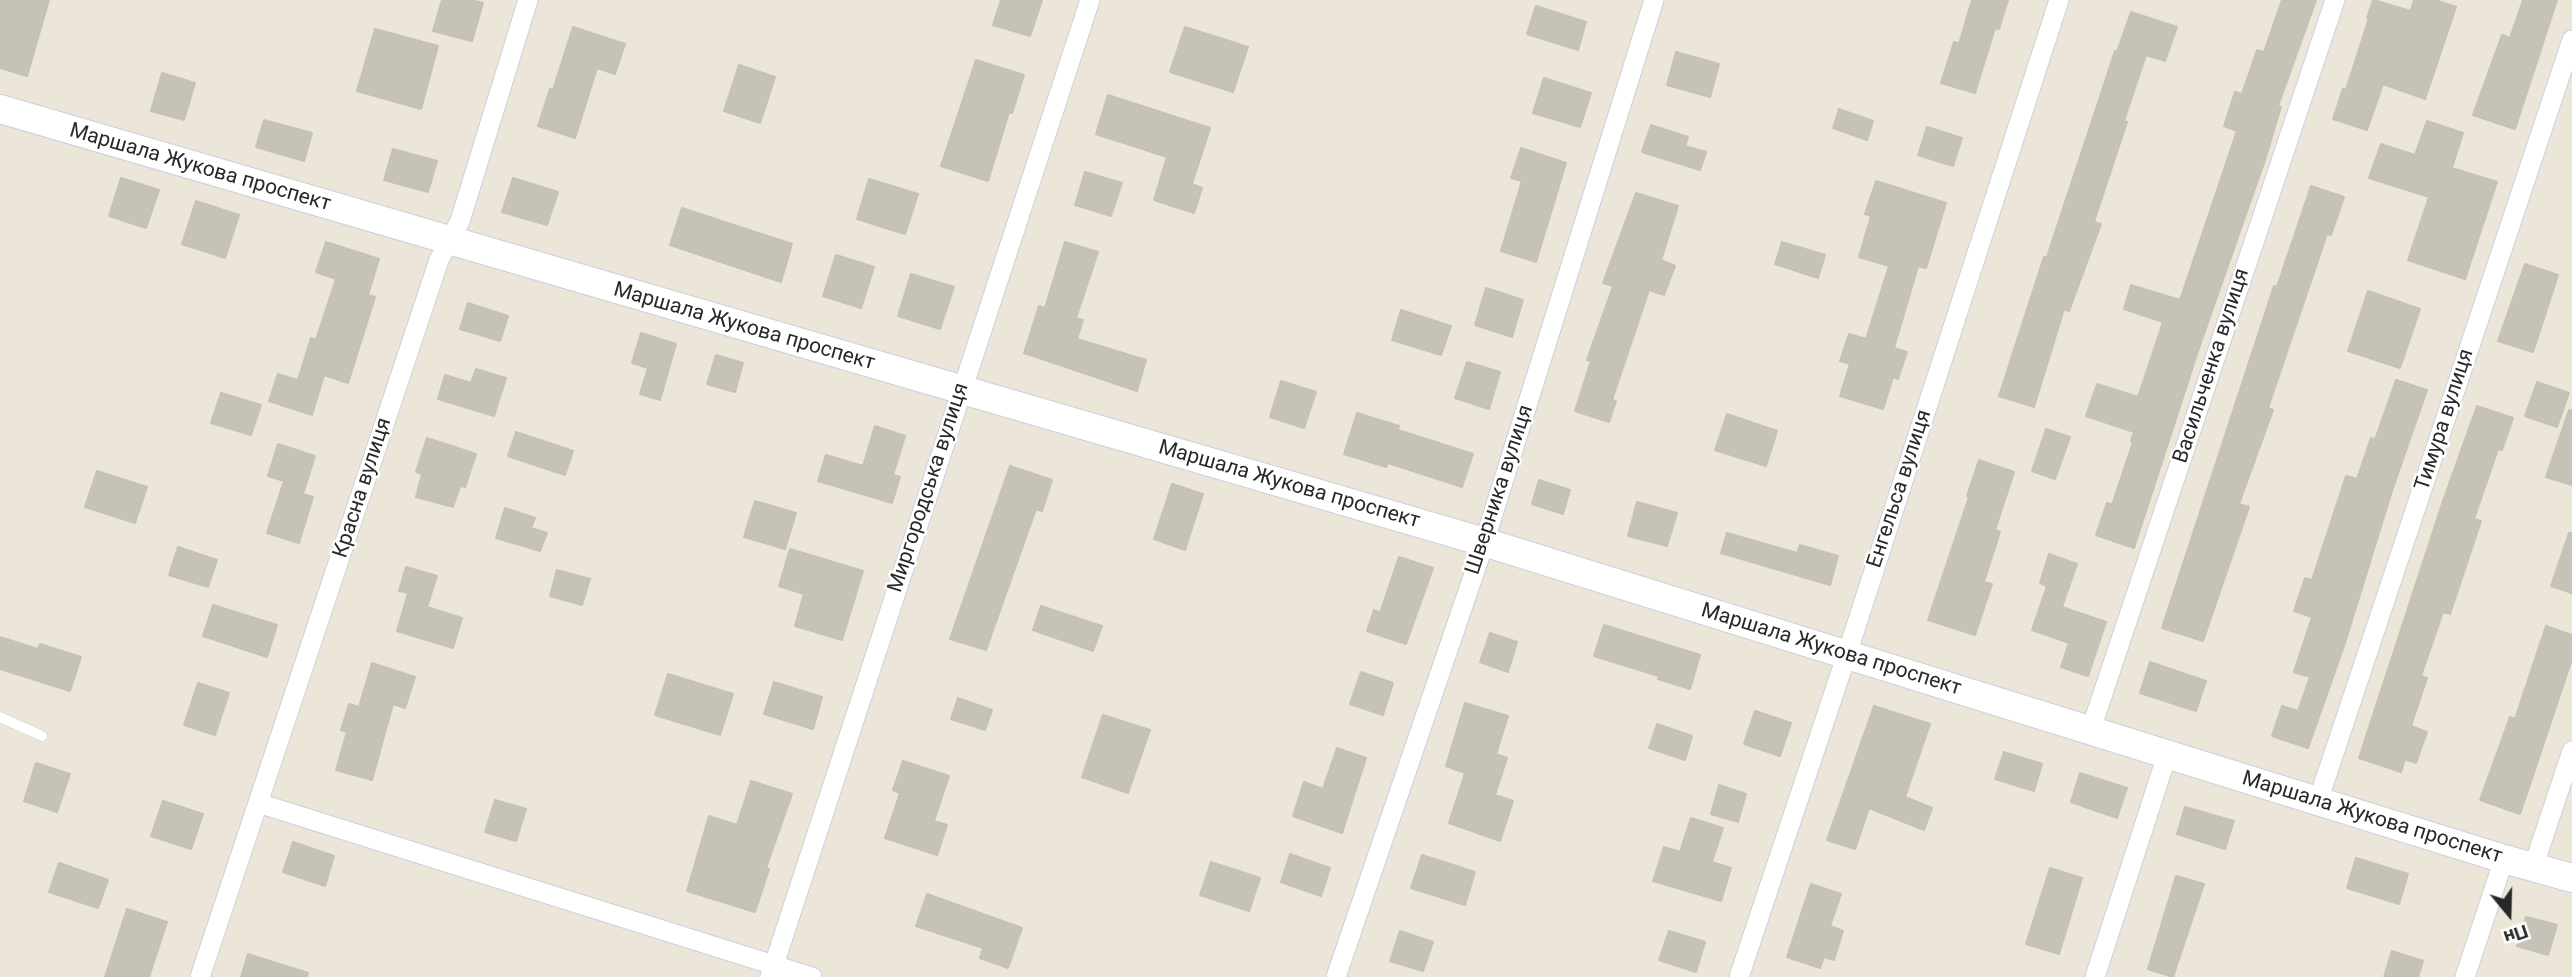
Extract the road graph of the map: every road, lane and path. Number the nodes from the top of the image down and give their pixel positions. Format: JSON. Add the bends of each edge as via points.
{"nodes":[{"id":1,"x":528,"y":0,"type":"edge"},
{"id":2,"x":1090,"y":0,"type":"edge"},
{"id":3,"x":1654,"y":0,"type":"edge"},
{"id":4,"x":2059,"y":0,"type":"edge"},
{"id":5,"x":2335,"y":0,"type":"edge"},
{"id":6,"x":2572,"y":40,"type":"edge"},
{"id":7,"x":0,"y":109,"type":"edge"},
{"id":8,"x":450,"y":241,"type":"junction"},
{"id":9,"x":961,"y":390,"type":"junction"},
{"id":10,"x":1484,"y":541,"type":"junction"},
{"id":11,"x":1847,"y":654,"type":"junction"},
{"id":12,"x":0,"y":717,"type":"edge"},
{"id":13,"x":2090,"y":732,"type":"junction"},
{"id":14,"x":42,"y":736,"type":"dead end"},
{"id":15,"x":2572,"y":751,"type":"edge"},
{"id":16,"x":2167,"y":755,"type":"junction"},
{"id":17,"x":2318,"y":801,"type":"junction"},
{"id":18,"x":258,"y":803,"type":"junction"},
{"id":19,"x":2504,"y":859,"type":"junction"},
{"id":20,"x":2533,"y":868,"type":"junction"},
{"id":21,"x":2572,"y":878,"type":"edge"},
{"id":22,"x":772,"y":971,"type":"edge"},
{"id":23,"x":200,"y":977,"type":"edge"},
{"id":24,"x":812,"y":977,"type":"edge"},
{"id":25,"x":1336,"y":977,"type":"edge"},
{"id":26,"x":1739,"y":977,"type":"edge"},
{"id":27,"x":2095,"y":977,"type":"edge"},
{"id":28,"x":2465,"y":977,"type":"edge"}],
"edges":[{"from":1,"to":8,"type":"street","name":"Красна вулиця"},
{"from":2,"to":9,"type":"street","name":"Миргородська вулиця"},
{"from":3,"to":10,"type":"street","name":"Шверника вулиця"},
{"from":4,"to":11,"type":"street","name":"Енгельса вулиця"},
{"from":5,"to":13,"type":"street","name":"Васильченка вулиця"},
{"from":6,"to":17,"type":"street","name":"Тимура вулиця"},
{"from":7,"to":8,"type":"street","name":"Маршала Жукова проспект"},
{"from":8,"to":9,"type":"street","name":"Маршала Жукова проспект"},
{"from":8,"to":18,"type":"street","name":"Красна вулиця","via":[[439,260]]},
{"from":9,"to":10,"type":"street","name":"Маршала Жукова проспект"},
{"from":9,"to":22,"type":"street","name":"Миргородська вулиця"},
{"from":10,"to":11,"type":"street","name":"Маршала Жукова проспект"},
{"from":10,"to":25,"type":"street","name":"Шверника вулиця"},
{"from":11,"to":13,"type":"street","name":"Маршала Жукова проспект"},
{"from":11,"to":26,"type":"street","name":"Енгельса вулиця"},
{"from":12,"to":14,"type":"lane"},
{"from":13,"to":16,"type":"street","name":"Маршала Жукова проспект"},
{"from":15,"to":20,"type":"street"},
{"from":16,"to":17,"type":"street","name":"Маршала Жукова проспект"},
{"from":16,"to":27,"type":"street"},
{"from":17,"to":19,"type":"street","name":"Маршала Жукова проспект"},
{"from":18,"to":22,"type":"street"},
{"from":18,"to":23,"type":"street","name":"Красна вулиця"},
{"from":19,"to":20,"type":"street","name":"Маршала Жукова проспект"},
{"from":19,"to":28,"type":"street"},
{"from":20,"to":21,"type":"street","name":"Маршала Жукова проспект"},
{"from":22,"to":24,"type":"street"}]}
